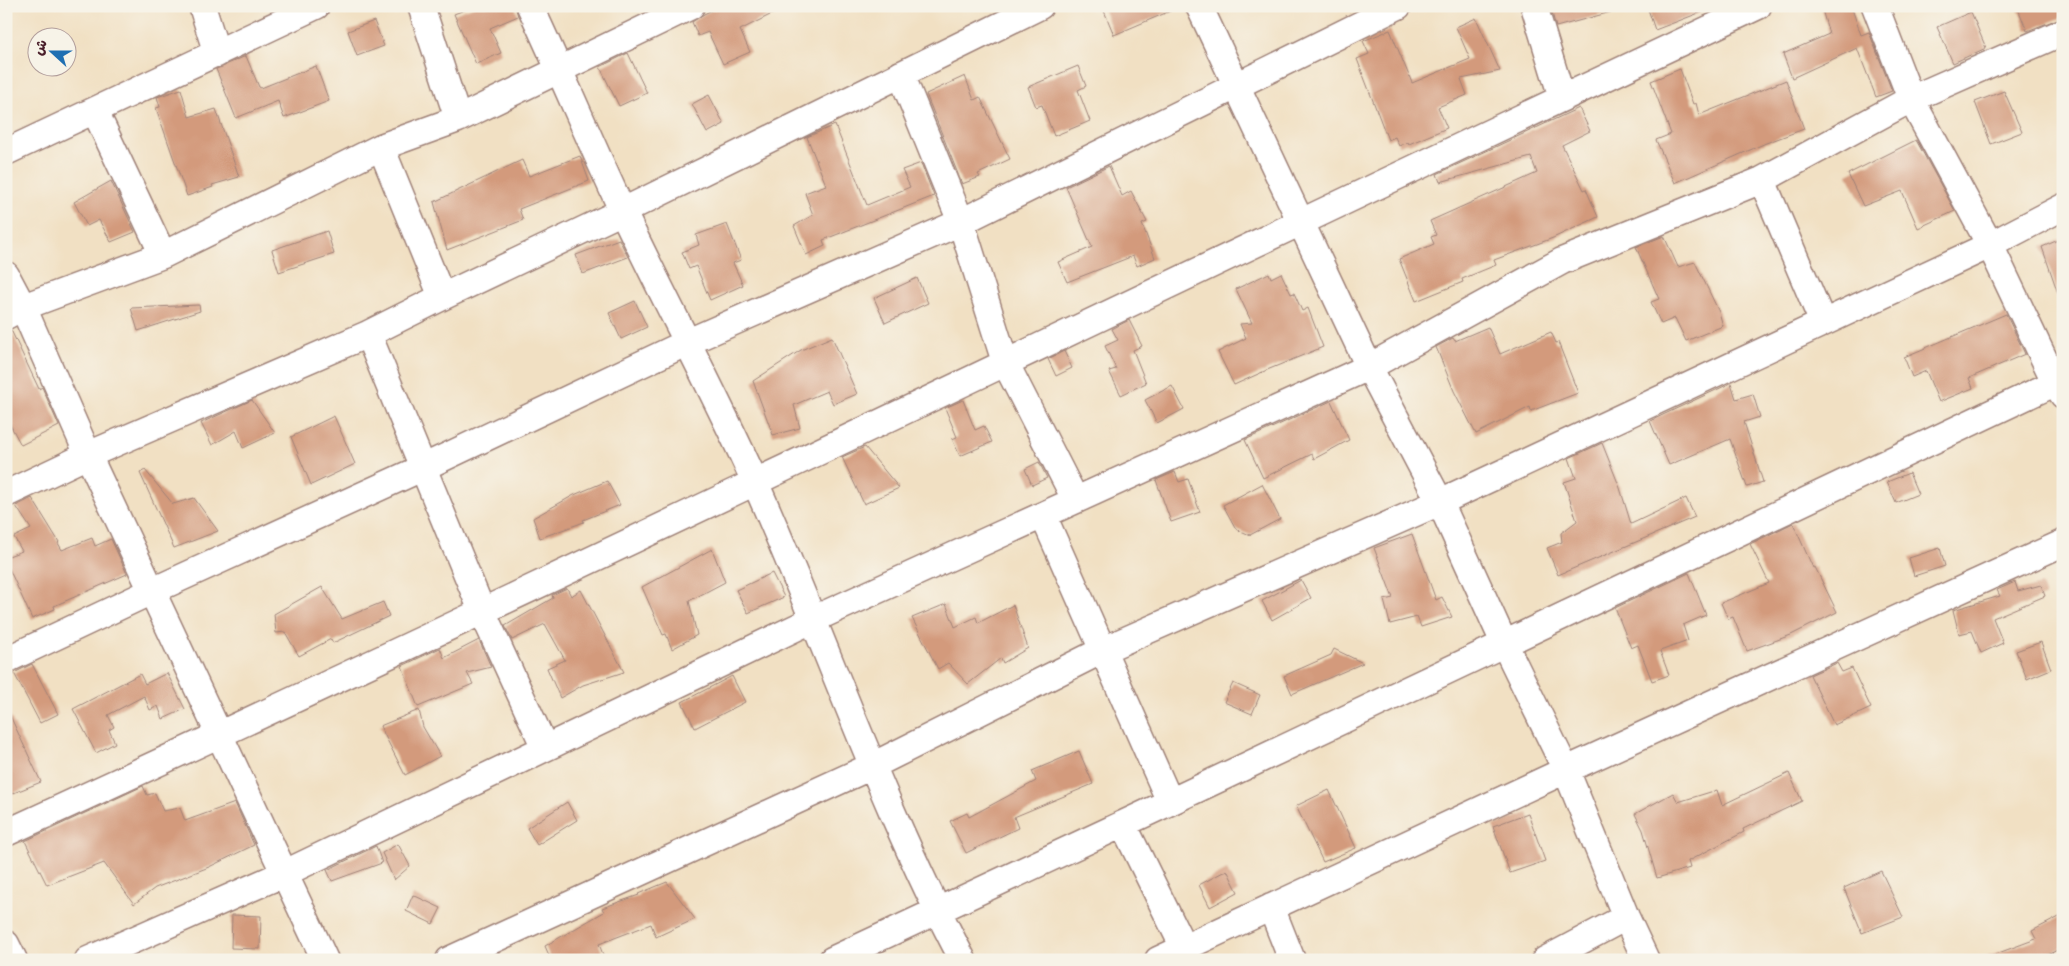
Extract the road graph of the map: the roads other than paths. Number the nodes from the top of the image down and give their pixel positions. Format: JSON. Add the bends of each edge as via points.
{"nodes":[{"id":1,"x":202,"y":6,"type":"edge"},
{"id":2,"x":316,"y":6,"type":"edge"},
{"id":3,"x":421,"y":6,"type":"edge"},
{"id":4,"x":530,"y":6,"type":"edge"},
{"id":5,"x":691,"y":6,"type":"edge"},
{"id":6,"x":1040,"y":6,"type":"edge"},
{"id":7,"x":1199,"y":6,"type":"edge"},
{"id":8,"x":1398,"y":6,"type":"edge"},
{"id":9,"x":1534,"y":6,"type":"edge"},
{"id":10,"x":1758,"y":6,"type":"edge"},
{"id":11,"x":1875,"y":6,"type":"edge"},
{"id":12,"x":2063,"y":32,"type":"edge"},
{"id":13,"x":217,"y":54,"type":"junction"},
{"id":14,"x":560,"y":70,"type":"junction"},
{"id":15,"x":901,"y":74,"type":"junction"},
{"id":16,"x":1236,"y":85,"type":"junction"},
{"id":17,"x":1562,"y":98,"type":"junction"},
{"id":18,"x":1911,"y":99,"type":"junction"},
{"id":19,"x":94,"y":112,"type":"junction"},
{"id":20,"x":458,"y":119,"type":"junction"},
{"id":21,"x":381,"y":146,"type":"junction"},
{"id":22,"x":6,"y":152,"type":"edge"},
{"id":23,"x":1762,"y":180,"type":"junction"},
{"id":24,"x":2063,"y":207,"type":"edge"},
{"id":25,"x":623,"y":212,"type":"junction"},
{"id":26,"x":1300,"y":221,"type":"junction"},
{"id":27,"x":961,"y":222,"type":"junction"},
{"id":28,"x":1990,"y":245,"type":"junction"},
{"id":29,"x":164,"y":255,"type":"junction"},
{"id":30,"x":6,"y":275,"type":"edge"},
{"id":31,"x":442,"y":296,"type":"junction"},
{"id":32,"x":14,"y":312,"type":"edge"},
{"id":33,"x":1823,"y":323,"type":"junction"},
{"id":34,"x":368,"y":334,"type":"junction"},
{"id":35,"x":688,"y":342,"type":"junction"},
{"id":36,"x":1005,"y":362,"type":"junction"},
{"id":37,"x":1369,"y":367,"type":"junction"},
{"id":38,"x":2060,"y":385,"type":"edge"},
{"id":39,"x":88,"y":455,"type":"junction"},
{"id":40,"x":422,"y":468,"type":"junction"},
{"id":41,"x":755,"y":481,"type":"junction"},
{"id":42,"x":6,"y":494,"type":"edge"},
{"id":43,"x":1075,"y":499,"type":"junction"},
{"id":44,"x":1440,"y":502,"type":"junction"},
{"id":45,"x":1043,"y":515,"type":"junction"},
{"id":46,"x":2063,"y":543,"type":"edge"},
{"id":47,"x":152,"y":591,"type":"junction"},
{"id":48,"x":482,"y":611,"type":"junction"},
{"id":49,"x":814,"y":619,"type":"junction"},
{"id":50,"x":1504,"y":643,"type":"junction"},
{"id":51,"x":1103,"y":650,"type":"junction"},
{"id":52,"x":6,"y":660,"type":"edge"},
{"id":53,"x":220,"y":735,"type":"junction"},
{"id":54,"x":545,"y":748,"type":"junction"},
{"id":55,"x":872,"y":766,"type":"junction"},
{"id":56,"x":1566,"y":770,"type":"junction"},
{"id":57,"x":1170,"y":802,"type":"junction"},
{"id":58,"x":1123,"y":824,"type":"junction"},
{"id":59,"x":6,"y":833,"type":"edge"},
{"id":60,"x":285,"y":873,"type":"junction"},
{"id":61,"x":1271,"y":907,"type":"junction"},
{"id":62,"x":937,"y":911,"type":"junction"},
{"id":63,"x":1626,"y":917,"type":"junction"},
{"id":64,"x":6,"y":944,"type":"edge"},
{"id":65,"x":1184,"y":948,"type":"junction"},
{"id":66,"x":456,"y":958,"type":"edge"},
{"id":67,"x":14,"y":960,"type":"edge"},
{"id":68,"x":88,"y":960,"type":"edge"},
{"id":69,"x":325,"y":960,"type":"edge"},
{"id":70,"x":832,"y":960,"type":"edge"},
{"id":71,"x":963,"y":960,"type":"edge"},
{"id":72,"x":1158,"y":960,"type":"edge"},
{"id":73,"x":1292,"y":960,"type":"edge"},
{"id":74,"x":1545,"y":960,"type":"edge"},
{"id":75,"x":1646,"y":960,"type":"edge"}],
"edges":[{"from":1,"to":13,"type":"street"},
{"from":2,"to":13,"type":"street"},
{"from":3,"to":20,"type":"street"},
{"from":4,"to":14,"type":"street"},
{"from":5,"to":14,"type":"street"},
{"from":6,"to":15,"type":"street"},
{"from":7,"to":16,"type":"street"},
{"from":8,"to":16,"type":"street"},
{"from":9,"to":17,"type":"street"},
{"from":10,"to":17,"type":"street"},
{"from":11,"to":18,"type":"street"},
{"from":12,"to":18,"type":"street"},
{"from":13,"to":19,"type":"street"},
{"from":14,"to":20,"type":"street"},
{"from":14,"to":25,"type":"street"},
{"from":15,"to":25,"type":"street"},
{"from":15,"to":27,"type":"street"},
{"from":16,"to":26,"type":"street"},
{"from":16,"to":27,"type":"street"},
{"from":17,"to":26,"type":"street"},
{"from":18,"to":23,"type":"street"},
{"from":18,"to":28,"type":"street"},
{"from":19,"to":22,"type":"street"},
{"from":19,"to":29,"type":"street"},
{"from":20,"to":21,"type":"street"},
{"from":21,"to":29,"type":"street"},
{"from":21,"to":31,"type":"street"},
{"from":23,"to":33,"type":"street"},
{"from":23,"to":37,"type":"street","via":[[1562,261]]},
{"from":24,"to":28,"type":"street"},
{"from":25,"to":31,"type":"street"},
{"from":25,"to":35,"type":"street"},
{"from":26,"to":36,"type":"street"},
{"from":26,"to":37,"type":"street"},
{"from":27,"to":35,"type":"street"},
{"from":27,"to":36,"type":"street"},
{"from":28,"to":33,"type":"street"},
{"from":28,"to":38,"type":"street"},
{"from":29,"to":32,"type":"street"},
{"from":30,"to":32,"type":"street"},
{"from":31,"to":34,"type":"street"},
{"from":32,"to":39,"type":"street"},
{"from":33,"to":44,"type":"street"},
{"from":34,"to":39,"type":"street"},
{"from":34,"to":40,"type":"street"},
{"from":35,"to":40,"type":"street"},
{"from":35,"to":41,"type":"street"},
{"from":36,"to":41,"type":"street"},
{"from":36,"to":43,"type":"street"},
{"from":37,"to":43,"type":"street"},
{"from":37,"to":44,"type":"street"},
{"from":38,"to":50,"type":"street"},
{"from":39,"to":42,"type":"street"},
{"from":39,"to":47,"type":"street"},
{"from":40,"to":47,"type":"street"},
{"from":40,"to":48,"type":"street"},
{"from":41,"to":48,"type":"street"},
{"from":41,"to":49,"type":"street"},
{"from":43,"to":45,"type":"street"},
{"from":44,"to":50,"type":"street"},
{"from":44,"to":51,"type":"street"},
{"from":45,"to":49,"type":"street"},
{"from":45,"to":51,"type":"street"},
{"from":46,"to":56,"type":"street"},
{"from":47,"to":52,"type":"street"},
{"from":47,"to":53,"type":"street"},
{"from":48,"to":53,"type":"street"},
{"from":48,"to":54,"type":"street"},
{"from":49,"to":54,"type":"street"},
{"from":49,"to":55,"type":"street"},
{"from":50,"to":56,"type":"street"},
{"from":50,"to":57,"type":"street"},
{"from":51,"to":55,"type":"street"},
{"from":51,"to":57,"type":"street"},
{"from":53,"to":59,"type":"street"},
{"from":53,"to":60,"type":"street"},
{"from":54,"to":60,"type":"street"},
{"from":55,"to":62,"type":"street"},
{"from":55,"to":66,"type":"street"},
{"from":56,"to":61,"type":"street"},
{"from":56,"to":63,"type":"street"},
{"from":57,"to":58,"type":"street"},
{"from":58,"to":62,"type":"street"},
{"from":58,"to":65,"type":"street"},
{"from":60,"to":68,"type":"street"},
{"from":60,"to":69,"type":"street"},
{"from":61,"to":65,"type":"street"},
{"from":61,"to":73,"type":"street"},
{"from":62,"to":70,"type":"street"},
{"from":62,"to":71,"type":"street"},
{"from":63,"to":74,"type":"street"},
{"from":63,"to":75,"type":"street"},
{"from":64,"to":67,"type":"street"},
{"from":65,"to":72,"type":"street"}]}
